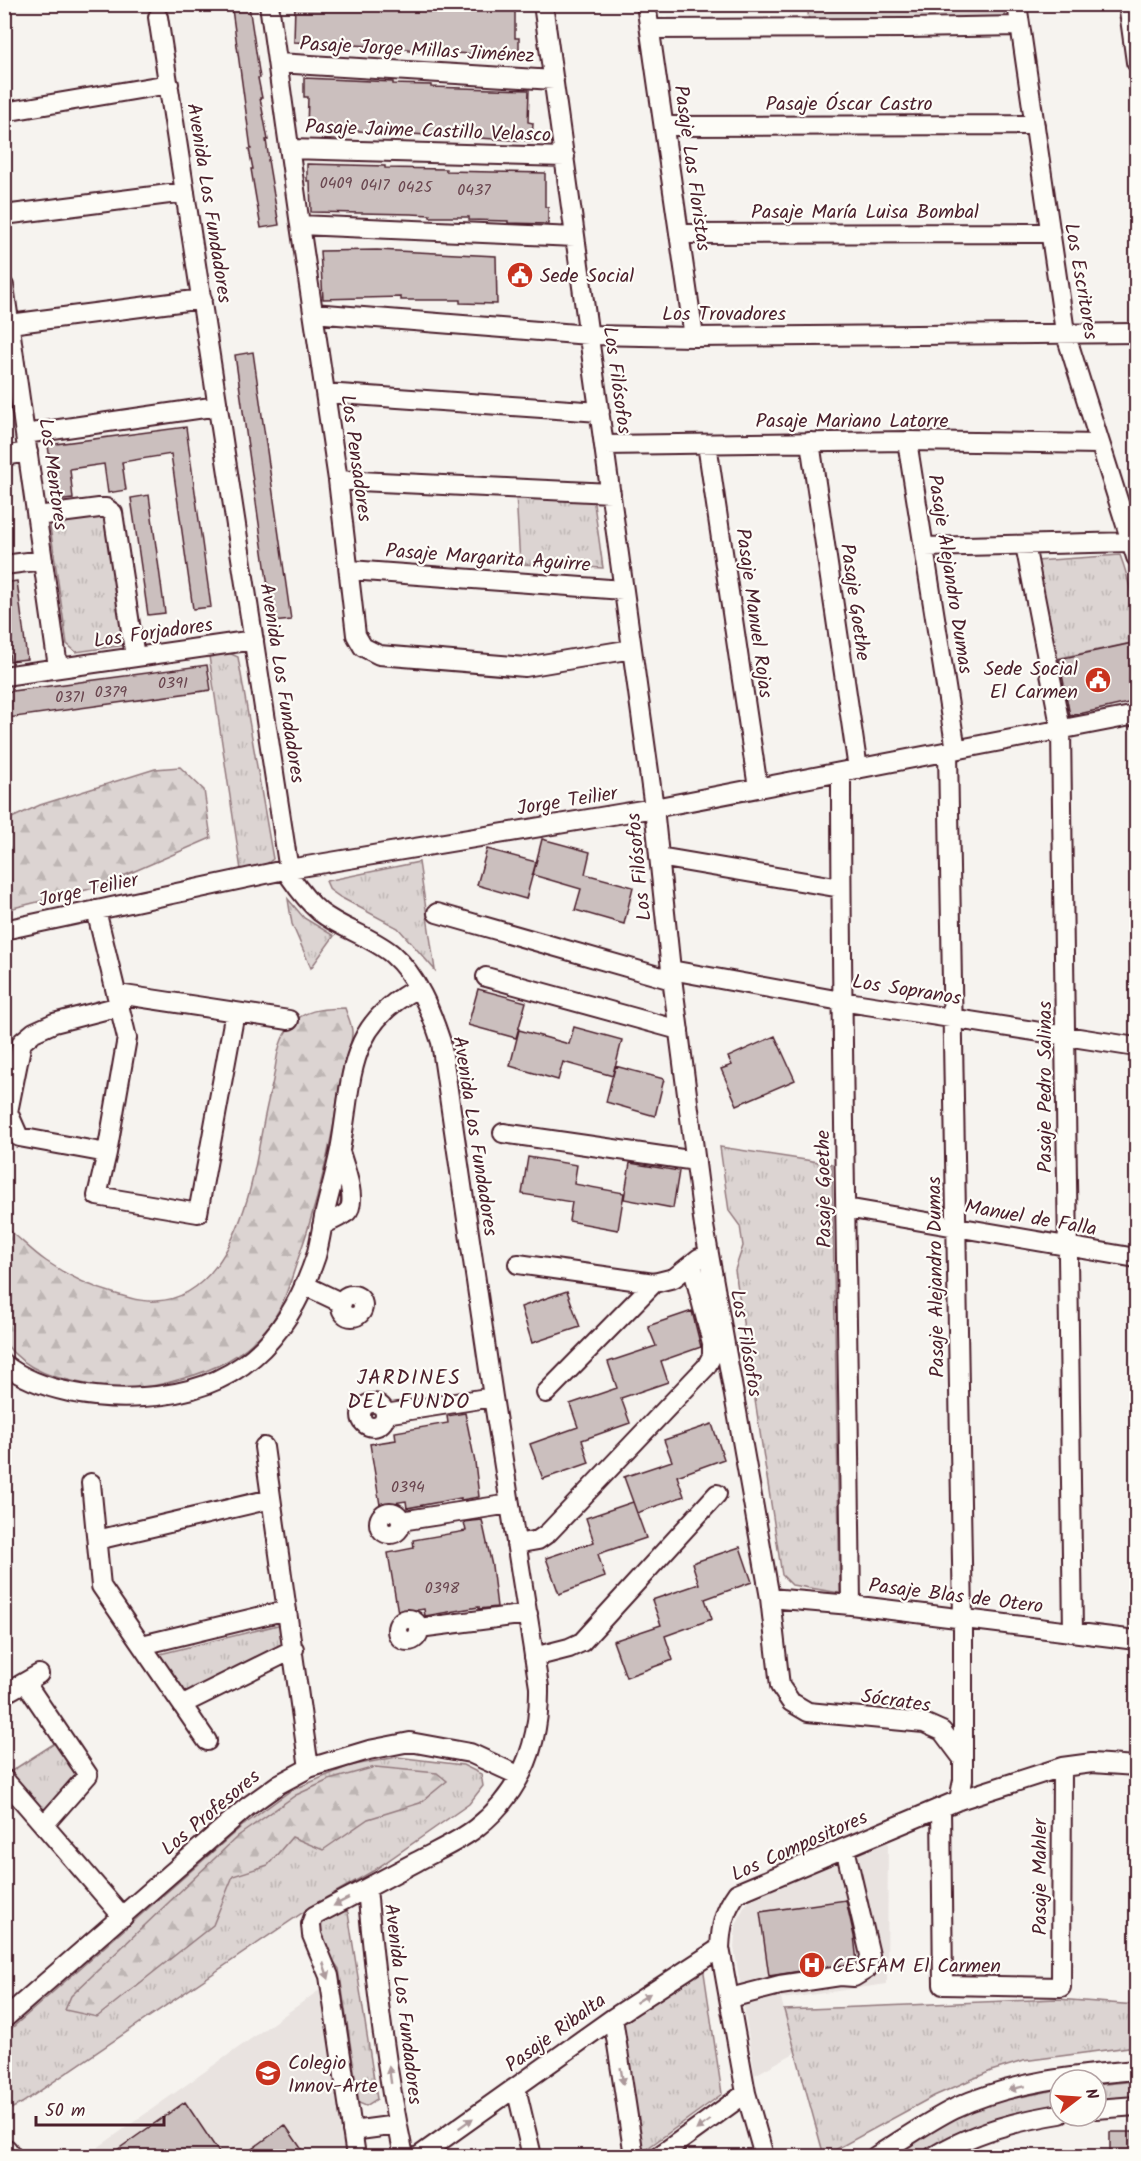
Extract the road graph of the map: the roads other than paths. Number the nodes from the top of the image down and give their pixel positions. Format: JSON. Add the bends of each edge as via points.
{"nodes":[{"id":1,"x":269,"y":4,"type":"edge"},
{"id":2,"x":543,"y":4,"type":"edge"},
{"id":3,"x":646,"y":4,"type":"edge"},
{"id":4,"x":1017,"y":4,"type":"edge"},
{"id":5,"x":1128,"y":4,"type":"edge"},
{"id":6,"x":158,"y":17,"type":"dead end"},
{"id":7,"x":1020,"y":26,"type":"junction"},
{"id":8,"x":650,"y":29,"type":"junction"},
{"id":9,"x":1137,"y":62,"type":"edge"},
{"id":10,"x":278,"y":63,"type":"junction"},
{"id":11,"x":554,"y":80,"type":"junction"},
{"id":12,"x":169,"y":84,"type":"junction"},
{"id":13,"x":4,"y":112,"type":"edge"},
{"id":14,"x":1035,"y":125,"type":"junction"},
{"id":15,"x":664,"y":126,"type":"junction"},
{"id":16,"x":290,"y":148,"type":"junction"},
{"id":17,"x":565,"y":157,"type":"junction"},
{"id":18,"x":185,"y":192,"type":"junction"},
{"id":19,"x":4,"y":215,"type":"edge"},
{"id":20,"x":300,"y":225,"type":"junction"},
{"id":21,"x":1050,"y":233,"type":"junction"},
{"id":22,"x":680,"y":234,"type":"junction"},
{"id":23,"x":575,"y":237,"type":"junction"},
{"id":24,"x":4,"y":286,"type":"edge"},
{"id":25,"x":202,"y":299,"type":"junction"},
{"id":26,"x":313,"y":313,"type":"junction"},
{"id":27,"x":10,"y":324,"type":"junction"},
{"id":28,"x":1065,"y":332,"type":"junction"},
{"id":29,"x":1137,"y":333,"type":"edge"},
{"id":30,"x":589,"y":335,"type":"junction"},
{"id":31,"x":694,"y":337,"type":"junction"},
{"id":32,"x":9,"y":350,"type":"edge"},
{"id":33,"x":325,"y":393,"type":"junction"},
{"id":34,"x":218,"y":406,"type":"junction"},
{"id":35,"x":600,"y":412,"type":"junction"},
{"id":36,"x":25,"y":434,"type":"junction"},
{"id":37,"x":908,"y":441,"type":"junction"},
{"id":38,"x":810,"y":442,"type":"junction"},
{"id":39,"x":707,"y":444,"type":"junction"},
{"id":40,"x":1099,"y":444,"type":"junction"},
{"id":41,"x":604,"y":445,"type":"junction"},
{"id":42,"x":28,"y":452,"type":"junction"},
{"id":43,"x":4,"y":456,"type":"edge"},
{"id":44,"x":338,"y":480,"type":"junction"},
{"id":45,"x":611,"y":493,"type":"junction"},
{"id":46,"x":37,"y":516,"type":"junction"},
{"id":47,"x":1025,"y":545,"type":"junction"},
{"id":48,"x":925,"y":547,"type":"junction"},
{"id":49,"x":1134,"y":550,"type":"edge"},
{"id":50,"x":43,"y":560,"type":"junction"},
{"id":51,"x":4,"y":565,"type":"edge"},
{"id":52,"x":350,"y":570,"type":"junction"},
{"id":53,"x":623,"y":590,"type":"junction"},
{"id":54,"x":254,"y":640,"type":"junction"},
{"id":55,"x":632,"y":649,"type":"junction"},
{"id":56,"x":135,"y":657,"type":"junction"},
{"id":57,"x":58,"y":667,"type":"junction"},
{"id":58,"x":4,"y":676,"type":"edge"},
{"id":59,"x":1137,"y":715,"type":"edge"},
{"id":60,"x":1061,"y":730,"type":"junction"},
{"id":61,"x":952,"y":751,"type":"junction"},
{"id":62,"x":849,"y":771,"type":"junction"},
{"id":63,"x":758,"y":788,"type":"junction"},
{"id":64,"x":654,"y":808,"type":"junction"},
{"id":65,"x":659,"y":857,"type":"junction"},
{"id":66,"x":289,"y":869,"type":"junction"},
{"id":67,"x":841,"y":888,"type":"junction"},
{"id":68,"x":96,"y":910,"type":"junction"},
{"id":69,"x":437,"y":913,"type":"dead end"},
{"id":70,"x":4,"y":930,"type":"edge"},
{"id":71,"x":672,"y":975,"type":"junction"},
{"id":72,"x":486,"y":977,"type":"dead end"},
{"id":73,"x":418,"y":988,"type":"junction"},
{"id":74,"x":119,"y":1000,"type":"junction"},
{"id":75,"x":841,"y":1001,"type":"junction"},
{"id":76,"x":235,"y":1012,"type":"junction"},
{"id":77,"x":954,"y":1019,"type":"junction"},
{"id":78,"x":289,"y":1020,"type":"dead end"},
{"id":79,"x":679,"y":1030,"type":"junction"},
{"id":80,"x":1066,"y":1036,"type":"junction"},
{"id":81,"x":1137,"y":1047,"type":"edge"},
{"id":82,"x":503,"y":1133,"type":"dead end"},
{"id":83,"x":12,"y":1136,"type":"edge"},
{"id":84,"x":107,"y":1153,"type":"junction"},
{"id":85,"x":696,"y":1161,"type":"junction"},
{"id":86,"x":846,"y":1208,"type":"junction"},
{"id":87,"x":956,"y":1227,"type":"junction"},
{"id":88,"x":1068,"y":1246,"type":"junction"},
{"id":89,"x":708,"y":1250,"type":"junction"},
{"id":90,"x":1137,"y":1258,"type":"edge"},
{"id":91,"x":518,"y":1264,"type":"dead end"},
{"id":92,"x":692,"y":1265,"type":"junction"},
{"id":93,"x":654,"y":1283,"type":"junction"},
{"id":94,"x":304,"y":1286,"type":"junction"},
{"id":95,"x":342,"y":1303,"type":"dead end"},
{"id":96,"x":4,"y":1364,"type":"edge"},
{"id":97,"x":546,"y":1393,"type":"dead end"},
{"id":98,"x":493,"y":1397,"type":"junction"},
{"id":99,"x":385,"y":1414,"type":"dead end"},
{"id":100,"x":264,"y":1448,"type":"dead end"},
{"id":101,"x":91,"y":1483,"type":"dead end"},
{"id":102,"x":717,"y":1494,"type":"dead end"},
{"id":103,"x":271,"y":1499,"type":"junction"},
{"id":104,"x":510,"y":1504,"type":"junction"},
{"id":105,"x":401,"y":1521,"type":"dead end"},
{"id":106,"x":97,"y":1540,"type":"junction"},
{"id":107,"x":516,"y":1544,"type":"junction"},
{"id":108,"x":770,"y":1598,"type":"junction"},
{"id":109,"x":851,"y":1605,"type":"junction"},
{"id":110,"x":287,"y":1610,"type":"junction"},
{"id":111,"x":528,"y":1614,"type":"junction"},
{"id":112,"x":963,"y":1619,"type":"junction"},
{"id":113,"x":419,"y":1628,"type":"dead end"},
{"id":114,"x":1073,"y":1632,"type":"junction"},
{"id":115,"x":1137,"y":1640,"type":"edge"},
{"id":116,"x":142,"y":1645,"type":"junction"},
{"id":117,"x":294,"y":1649,"type":"junction"},
{"id":118,"x":534,"y":1657,"type":"junction"},
{"id":119,"x":4,"y":1694,"type":"edge"},
{"id":120,"x":183,"y":1704,"type":"junction"},
{"id":121,"x":808,"y":1712,"type":"joint"},
{"id":122,"x":207,"y":1741,"type":"dead end"},
{"id":123,"x":963,"y":1759,"type":"junction"},
{"id":124,"x":1137,"y":1766,"type":"edge"},
{"id":125,"x":1062,"y":1767,"type":"junction"},
{"id":126,"x":309,"y":1768,"type":"junction"},
{"id":127,"x":520,"y":1776,"type":"junction"},
{"id":128,"x":4,"y":1779,"type":"edge"},
{"id":129,"x":959,"y":1800,"type":"junction"},
{"id":130,"x":941,"y":1808,"type":"junction"},
{"id":131,"x":44,"y":1825,"type":"junction"},
{"id":132,"x":845,"y":1848,"type":"junction"},
{"id":133,"x":368,"y":1888,"type":"junction"},
{"id":134,"x":123,"y":1917,"type":"junction"},
{"id":135,"x":720,"y":1948,"type":"junction"},
{"id":136,"x":729,"y":1998,"type":"junction"},
{"id":137,"x":613,"y":2018,"type":"junction"},
{"id":138,"x":4,"y":2019,"type":"edge"},
{"id":139,"x":1137,"y":2070,"type":"edge"},
{"id":140,"x":516,"y":2088,"type":"junction"},
{"id":141,"x":746,"y":2093,"type":"junction"},
{"id":142,"x":1137,"y":2106,"type":"edge"},
{"id":143,"x":1108,"y":2108,"type":"edge"},
{"id":144,"x":1048,"y":2116,"type":"edge"},
{"id":145,"x":397,"y":2125,"type":"junction"},
{"id":146,"x":352,"y":2131,"type":"junction"},
{"id":147,"x":356,"y":2157,"type":"edge"},
{"id":148,"x":404,"y":2157,"type":"edge"},
{"id":149,"x":419,"y":2157,"type":"edge"},
{"id":150,"x":532,"y":2157,"type":"edge"},
{"id":151,"x":634,"y":2157,"type":"edge"},
{"id":152,"x":659,"y":2157,"type":"edge"},
{"id":153,"x":764,"y":2157,"type":"edge"},
{"id":154,"x":876,"y":2157,"type":"edge"},
{"id":155,"x":934,"y":2157,"type":"edge"}],
"edges":[{"from":1,"to":10,"type":"street","name":"Los Pensadores"},
{"from":2,"to":11,"type":"street","name":"Los Filósofos"},
{"from":3,"to":8,"type":"street","name":"Pasaje Las Floristas"},
{"from":4,"to":7,"type":"street","name":"Los Escritores"},
{"from":5,"to":9,"type":"street"},
{"from":6,"to":12,"type":"street","name":"Avenida Los Fundadores"},
{"from":7,"to":8,"type":"street"},
{"from":7,"to":14,"type":"street","name":"Los Escritores"},
{"from":8,"to":15,"type":"street","name":"Pasaje Las Floristas"},
{"from":10,"to":11,"type":"street","name":"Pasaje Jorge Millas Jiménez"},
{"from":10,"to":16,"type":"street","name":"Los Pensadores"},
{"from":11,"to":17,"type":"street","name":"Los Filósofos"},
{"from":12,"to":13,"type":"street"},
{"from":12,"to":18,"type":"street","name":"Avenida Los Fundadores"},
{"from":14,"to":15,"type":"street","name":"Pasaje Óscar Castro"},
{"from":14,"to":21,"type":"street","name":"Los Escritores"},
{"from":15,"to":22,"type":"street","name":"Pasaje Las Floristas"},
{"from":16,"to":17,"type":"street","name":"Pasaje Jaime Castillo Velasco"},
{"from":16,"to":20,"type":"street","name":"Los Pensadores"},
{"from":17,"to":23,"type":"street","name":"Los Filósofos"},
{"from":18,"to":19,"type":"street"},
{"from":18,"to":25,"type":"street","name":"Avenida Los Fundadores"},
{"from":20,"to":23,"type":"street"},
{"from":20,"to":26,"type":"street","name":"Los Pensadores"},
{"from":21,"to":22,"type":"street","name":"Pasaje María Luisa Bombal"},
{"from":21,"to":28,"type":"street","name":"Los Escritores"},
{"from":22,"to":31,"type":"street","name":"Pasaje Las Floristas"},
{"from":23,"to":30,"type":"street","name":"Los Filósofos"},
{"from":24,"to":27,"type":"street","name":"Los Mentores"},
{"from":25,"to":27,"type":"street"},
{"from":25,"to":34,"type":"street","name":"Avenida Los Fundadores"},
{"from":26,"to":30,"type":"street","name":"Los Trovadores"},
{"from":26,"to":33,"type":"street","name":"Los Pensadores"},
{"from":27,"to":32,"type":"street","name":"Los Mentores"},
{"from":28,"to":29,"type":"street","name":"Los Trovadores"},
{"from":28,"to":31,"type":"street","name":"Los Trovadores"},
{"from":28,"to":40,"type":"street","name":"Los Escritores"},
{"from":30,"to":31,"type":"street","name":"Los Trovadores"},
{"from":30,"to":35,"type":"street","name":"Los Filósofos"},
{"from":32,"to":36,"type":"street","name":"Los Mentores"},
{"from":33,"to":35,"type":"street"},
{"from":33,"to":44,"type":"street","name":"Los Pensadores"},
{"from":34,"to":36,"type":"street"},
{"from":34,"to":54,"type":"street","name":"Avenida Los Fundadores"},
{"from":35,"to":41,"type":"street","name":"Los Filósofos"},
{"from":36,"to":42,"type":"street","name":"Los Mentores"},
{"from":37,"to":38,"type":"street","name":"Pasaje Mariano Latorre"},
{"from":37,"to":40,"type":"street","name":"Pasaje Mariano Latorre"},
{"from":37,"to":48,"type":"street","name":"Pasaje Alejandro Dumas"},
{"from":38,"to":39,"type":"street","name":"Pasaje Mariano Latorre"},
{"from":38,"to":62,"type":"street","name":"Pasaje Goethe"},
{"from":39,"to":41,"type":"street","name":"Pasaje Mariano Latorre"},
{"from":39,"to":63,"type":"street","name":"Pasaje Manuel Rojas"},
{"from":40,"to":49,"type":"street","name":"Los Escritores"},
{"from":41,"to":45,"type":"street","name":"Los Filósofos"},
{"from":42,"to":43,"type":"street"},
{"from":42,"to":46,"type":"street","name":"Los Mentores"},
{"from":44,"to":45,"type":"street"},
{"from":44,"to":52,"type":"street","name":"Los Pensadores"},
{"from":45,"to":53,"type":"street","name":"Los Filósofos"},
{"from":46,"to":50,"type":"street","name":"Los Mentores"},
{"from":46,"to":56,"type":"street","via":[[99,508],[113,513]]},
{"from":47,"to":48,"type":"street"},
{"from":47,"to":49,"type":"street"},
{"from":47,"to":60,"type":"street","name":"Pasaje Pedro Salinas"},
{"from":48,"to":61,"type":"street","name":"Pasaje Alejandro Dumas"},
{"from":50,"to":51,"type":"street"},
{"from":50,"to":57,"type":"street","name":"Los Mentores"},
{"from":52,"to":53,"type":"street","name":"Pasaje Margarita Aguirre"},
{"from":52,"to":55,"type":"street","name":"Los Pensadores","via":[[356,635],[363,647],[380,655],[525,667]]},
{"from":53,"to":55,"type":"street","name":"Los Filósofos"},
{"from":54,"to":56,"type":"street","name":"Los Forjadores"},
{"from":54,"to":66,"type":"street","name":"Avenida Los Fundadores"},
{"from":55,"to":64,"type":"street","name":"Los Filósofos"},
{"from":56,"to":57,"type":"street","name":"Los Forjadores"},
{"from":57,"to":58,"type":"street","name":"Los Forjadores"},
{"from":59,"to":60,"type":"street","name":"Jorge Teilier"},
{"from":60,"to":61,"type":"street","name":"Jorge Teilier"},
{"from":60,"to":80,"type":"street","name":"Pasaje Pedro Salinas"},
{"from":61,"to":62,"type":"street","name":"Jorge Teilier"},
{"from":61,"to":77,"type":"street","name":"Pasaje Alejandro Dumas"},
{"from":62,"to":63,"type":"street","name":"Jorge Teilier"},
{"from":62,"to":67,"type":"street","name":"Pasaje Goethe"},
{"from":63,"to":64,"type":"street","name":"Jorge Teilier"},
{"from":64,"to":65,"type":"street","name":"Los Filósofos"},
{"from":64,"to":66,"type":"street","name":"Jorge Teilier"},
{"from":65,"to":67,"type":"street"},
{"from":65,"to":71,"type":"street","name":"Los Filósofos"},
{"from":66,"to":68,"type":"street","name":"Jorge Teilier"},
{"from":66,"to":73,"type":"street","name":"Avenida Los Fundadores","via":[[303,896],[322,913],[393,955]]},
{"from":67,"to":75,"type":"street","name":"Pasaje Goethe"},
{"from":68,"to":70,"type":"street","name":"Jorge Teilier"},
{"from":68,"to":74,"type":"street"},
{"from":69,"to":71,"type":"street","name":"Los Sopranos"},
{"from":71,"to":75,"type":"street","name":"Los Sopranos"},
{"from":71,"to":79,"type":"street","name":"Los Filósofos"},
{"from":72,"to":79,"type":"street"},
{"from":73,"to":94,"type":"street","via":[[388,1006],[358,1047],[340,1151],[316,1255]]},
{"from":73,"to":98,"type":"street","name":"Avenida Los Fundadores","via":[[441,1042]]},
{"from":74,"to":76,"type":"street"},
{"from":74,"to":83,"type":"street","via":[[54,1023],[22,1042],[8,1112]]},
{"from":74,"to":84,"type":"street","via":[[127,1038]]},
{"from":75,"to":77,"type":"street","name":"Los Sopranos"},
{"from":75,"to":86,"type":"street","name":"Pasaje Goethe"},
{"from":76,"to":78,"type":"street"},
{"from":76,"to":84,"type":"street","via":[[198,1213],[97,1196]]},
{"from":77,"to":80,"type":"street","name":"Los Sopranos"},
{"from":77,"to":87,"type":"street","name":"Pasaje Alejandro Dumas"},
{"from":79,"to":85,"type":"street","name":"Los Filósofos"},
{"from":80,"to":81,"type":"street","name":"Los Sopranos"},
{"from":80,"to":88,"type":"street","name":"Pasaje Pedro Salinas"},
{"from":82,"to":85,"type":"street"},
{"from":83,"to":84,"type":"street"},
{"from":85,"to":89,"type":"street","name":"Los Filósofos"},
{"from":86,"to":87,"type":"street","name":"Manuel de Falla"},
{"from":86,"to":109,"type":"street","name":"Pasaje Goethe"},
{"from":87,"to":88,"type":"street","name":"Manuel de Falla"},
{"from":87,"to":112,"type":"street","name":"Pasaje Alejandro Dumas"},
{"from":88,"to":90,"type":"street","name":"Manuel de Falla"},
{"from":88,"to":114,"type":"street","name":"Pasaje Pedro Salinas"},
{"from":89,"to":92,"type":"street"},
{"from":89,"to":108,"type":"street","name":"Los Filósofos"},
{"from":91,"to":93,"type":"street"},
{"from":92,"to":93,"type":"street","via":[[674,1278]]},
{"from":92,"to":107,"type":"street","via":[[712,1343],[712,1356],[706,1367],[548,1533],[538,1540]]},
{"from":93,"to":97,"type":"street"},
{"from":94,"to":95,"type":"street"},
{"from":94,"to":96,"type":"street","via":[[288,1319],[255,1357],[221,1379],[190,1390],[147,1397],[89,1395],[46,1386]]},
{"from":98,"to":99,"type":"street"},
{"from":98,"to":104,"type":"street","name":"Avenida Los Fundadores"},
{"from":100,"to":103,"type":"street"},
{"from":101,"to":106,"type":"street"},
{"from":102,"to":118,"type":"street","via":[[582,1642]]},
{"from":103,"to":106,"type":"street"},
{"from":103,"to":110,"type":"street"},
{"from":104,"to":105,"type":"street"},
{"from":104,"to":107,"type":"street","name":"Avenida Los Fundadores"},
{"from":106,"to":116,"type":"street","via":[[101,1586]]},
{"from":107,"to":111,"type":"street","name":"Avenida Los Fundadores"},
{"from":108,"to":109,"type":"street","name":"Pasaje Blas de Otero"},
{"from":108,"to":121,"type":"street","name":"Los Filósofos","via":[[780,1686],[791,1701]]},
{"from":109,"to":112,"type":"street","name":"Pasaje Blas de Otero"},
{"from":110,"to":116,"type":"street"},
{"from":110,"to":117,"type":"street"},
{"from":111,"to":113,"type":"street"},
{"from":111,"to":118,"type":"street","name":"Avenida Los Fundadores"},
{"from":112,"to":114,"type":"street","name":"Pasaje Blas de Otero"},
{"from":112,"to":123,"type":"street","name":"Pasaje Alejandro Dumas"},
{"from":114,"to":115,"type":"street","name":"Pasaje Blas de Otero"},
{"from":116,"to":120,"type":"street"},
{"from":117,"to":120,"type":"street"},
{"from":117,"to":126,"type":"street"},
{"from":118,"to":127,"type":"street","name":"Avenida Los Fundadores","via":[[539,1710],[533,1744]]},
{"from":119,"to":131,"type":"street","via":[[32,1678],[88,1775]]},
{"from":120,"to":122,"type":"street"},
{"from":121,"to":123,"type":"street","name":"Sócrates","via":[[924,1723],[942,1731]]},
{"from":123,"to":129,"type":"street","name":"Pasaje Alejandro Dumas"},
{"from":124,"to":125,"type":"street","name":"Los Compositores","via":[[1092,1763]]},
{"from":125,"to":129,"type":"street","name":"Los Compositores"},
{"from":125,"to":130,"type":"street","name":"Pasaje Mahler","via":[[1061,1987],[943,1985]]},
{"from":126,"to":127,"type":"street","name":"Los Profesores","via":[[410,1742],[470,1753]]},
{"from":126,"to":134,"type":"street","name":"Los Profesores","via":[[247,1807]]},
{"from":127,"to":133,"type":"street","name":"Avenida Los Fundadores","via":[[500,1805],[474,1829]]},
{"from":128,"to":131,"type":"street"},
{"from":129,"to":130,"type":"street","name":"Los Compositores"},
{"from":130,"to":132,"type":"street","name":"Los Compositores"},
{"from":131,"to":134,"type":"street"},
{"from":132,"to":135,"type":"street","name":"Los Compositores","via":[[737,1893],[721,1925]]},
{"from":132,"to":136,"type":"street","via":[[870,1955],[867,1969],[854,1977],[780,1985]]},
{"from":145,"to":133,"type":"street","name":"Avenida Los Fundadores","one_way":true},
{"from":133,"to":146,"type":"street","name":"Avenida Los Fundadores","one_way":true,"via":[[314,1916],[311,1924],[329,1976]]},
{"from":134,"to":138,"type":"street","name":"Los Profesores"},
{"from":135,"to":136,"type":"street","name":"Los Compositores"},
{"from":137,"to":135,"type":"street","name":"Pasaje Ribalta","one_way":true},
{"from":136,"to":141,"type":"street","name":"Los Compositores"},
{"from":137,"to":140,"type":"street","name":"Pasaje Ribalta"},
{"from":137,"to":151,"type":"street","one_way":true},
{"from":139,"to":154,"type":"street","one_way":true,"via":[[1067,2077],[989,2096],[929,2122]]},
{"from":149,"to":140,"type":"street","name":"Pasaje Ribalta","one_way":true},
{"from":140,"to":150,"type":"street"},
{"from":141,"to":152,"type":"street","one_way":true},
{"from":141,"to":153,"type":"street","name":"Los Compositores"},
{"from":142,"to":143,"type":"street"},
{"from":144,"to":155,"type":"street","via":[[989,2130]]},
{"from":145,"to":146,"type":"street","name":"Avenida Los Fundadores"},
{"from":145,"to":148,"type":"street","name":"Avenida Los Fundadores"},
{"from":146,"to":147,"type":"street","name":"Avenida Los Fundadores"}]}
